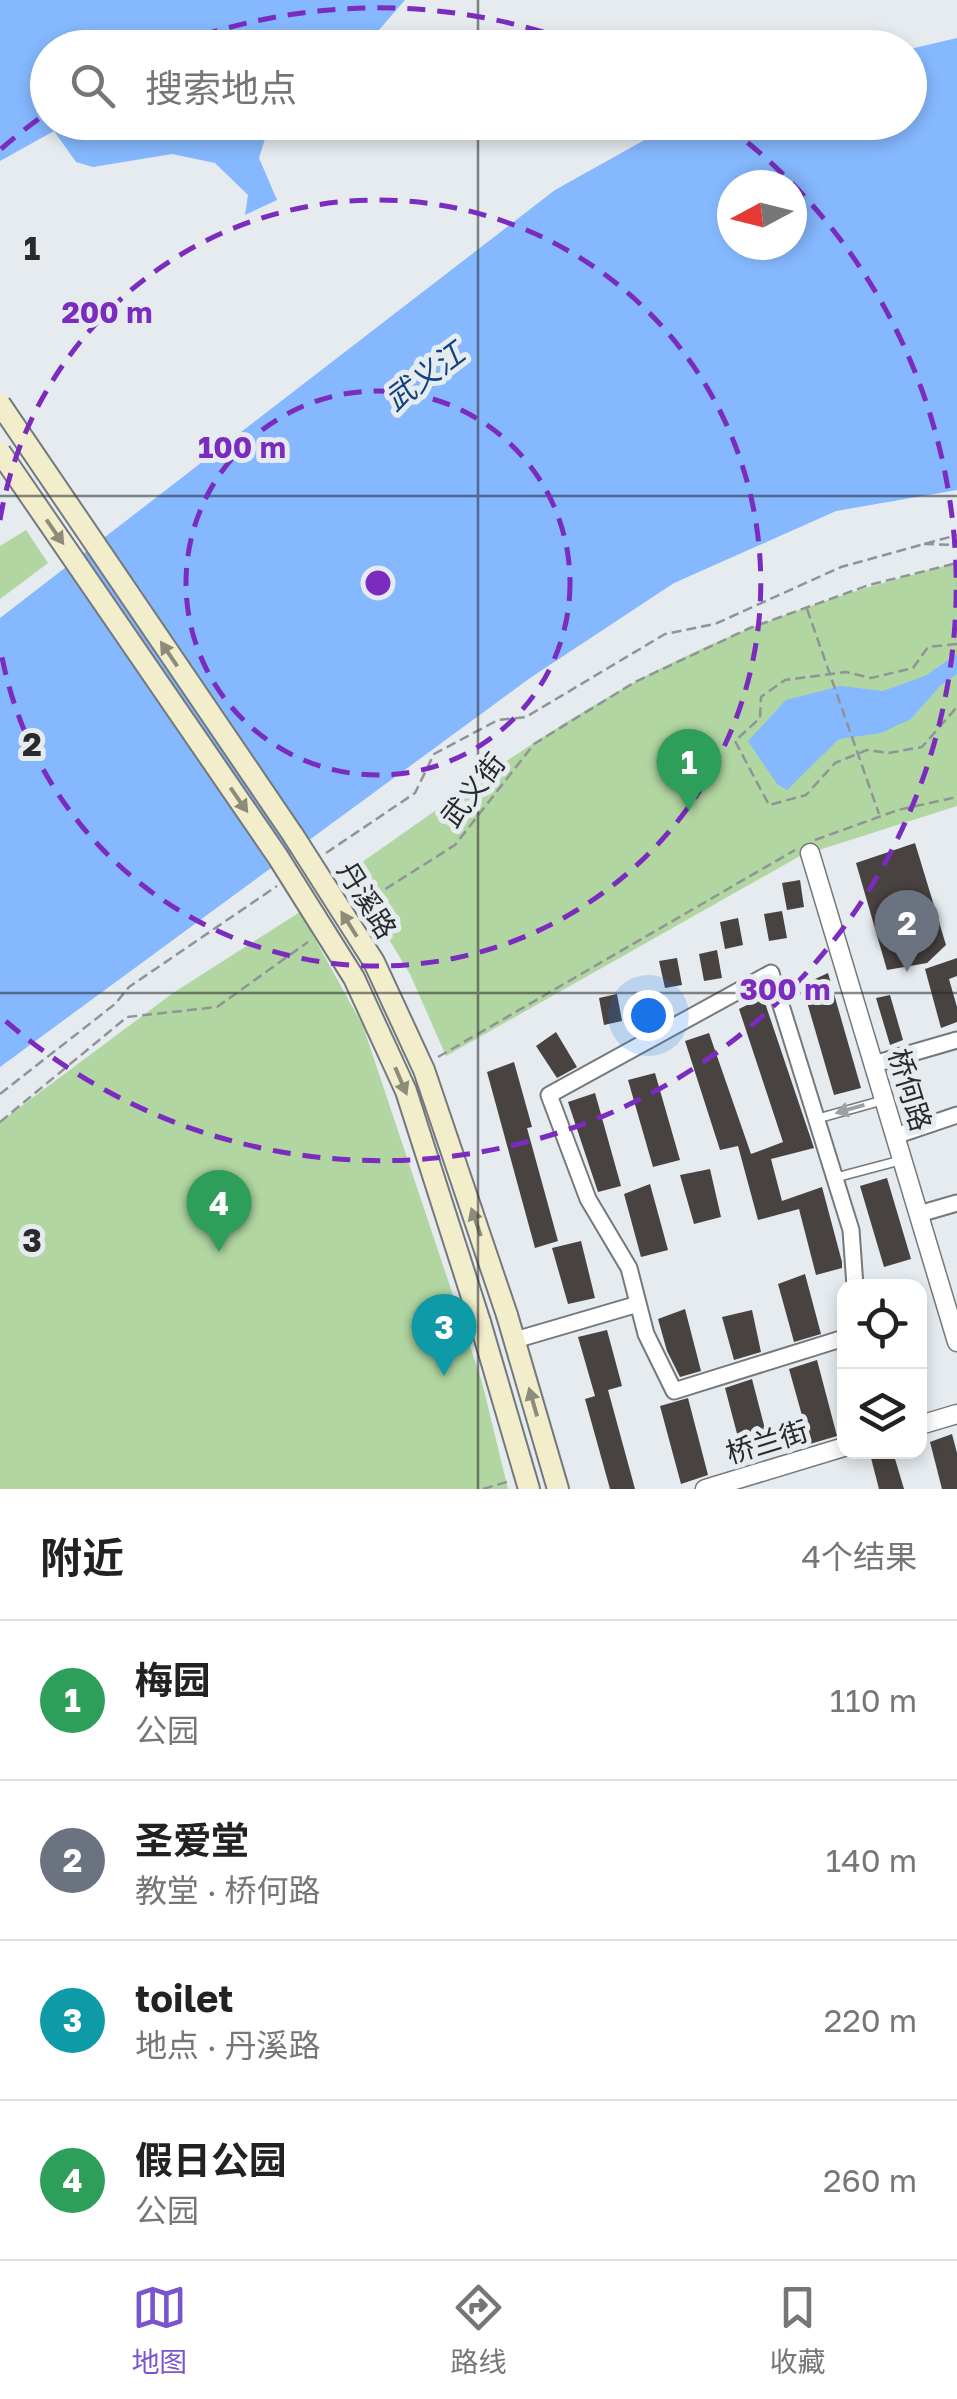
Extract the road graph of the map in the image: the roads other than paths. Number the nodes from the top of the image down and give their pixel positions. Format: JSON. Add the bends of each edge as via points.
{"nodes":[{"id":1,"x":0,"y":404,"type":"edge"},
{"id":2,"x":0,"y":452,"type":"edge"},
{"id":3,"x":810,"y":853,"type":"dead end"},
{"id":4,"x":957,"y":1040,"type":"edge"},
{"id":5,"x":874,"y":1064,"type":"junction"},
{"id":6,"x":884,"y":1100,"type":"junction"},
{"id":7,"x":957,"y":1116,"type":"edge"},
{"id":8,"x":816,"y":1119,"type":"junction"},
{"id":9,"x":895,"y":1136,"type":"junction"},
{"id":10,"x":902,"y":1160,"type":"junction"},
{"id":11,"x":834,"y":1178,"type":"junction"},
{"id":12,"x":957,"y":1203,"type":"edge"},
{"id":13,"x":918,"y":1214,"type":"junction"},
{"id":14,"x":854,"y":1279,"type":"edge"},
{"id":15,"x":638,"y":1304,"type":"junction"},
{"id":16,"x":514,"y":1340,"type":"junction"},
{"id":17,"x":837,"y":1340,"type":"edge"},
{"id":18,"x":957,"y":1342,"type":"edge"},
{"id":19,"x":957,"y":1414,"type":"edge"},
{"id":20,"x":927,"y":1423,"type":"edge"},
{"id":21,"x":837,"y":1450,"type":"edge"},
{"id":22,"x":527,"y":1483,"type":"edge"},
{"id":23,"x":558,"y":1489,"type":"edge"},
{"id":24,"x":705,"y":1489,"type":"edge"}],
"edges":[{"from":16,"to":1,"type":"main road","name":"丹溪路","one_way":true,"bridge":true,"via":[[424,1070],[374,962]]},
{"from":2,"to":22,"type":"main road","name":"丹溪路","one_way":true,"bridge":true,"via":[[278,856],[354,978],[406,1090]]},
{"from":3,"to":5,"type":"street","name":"桥何路"},
{"from":4,"to":5,"type":"street"},
{"from":5,"to":6,"type":"street","name":"桥何路"},
{"from":6,"to":8,"type":"lane","one_way":true},
{"from":6,"to":9,"type":"street","name":"桥何路"},
{"from":7,"to":9,"type":"street"},
{"from":8,"to":11,"type":"street"},
{"from":8,"to":15,"type":"street","via":[[771,973],[549,1094],[588,1198],[630,1268]]},
{"from":9,"to":10,"type":"street","name":"桥何路"},
{"from":10,"to":11,"type":"lane"},
{"from":10,"to":13,"type":"street","name":"桥何路"},
{"from":11,"to":14,"type":"street","via":[[850,1230]]},
{"from":12,"to":13,"type":"street"},
{"from":13,"to":18,"type":"street","name":"桥何路"},
{"from":15,"to":16,"type":"street"},
{"from":15,"to":17,"type":"street","via":[[674,1391]]},
{"from":23,"to":16,"type":"main road","name":"丹溪路","one_way":true},
{"from":19,"to":20,"type":"street"},
{"from":21,"to":24,"type":"street","name":"桥兰街"}]}
